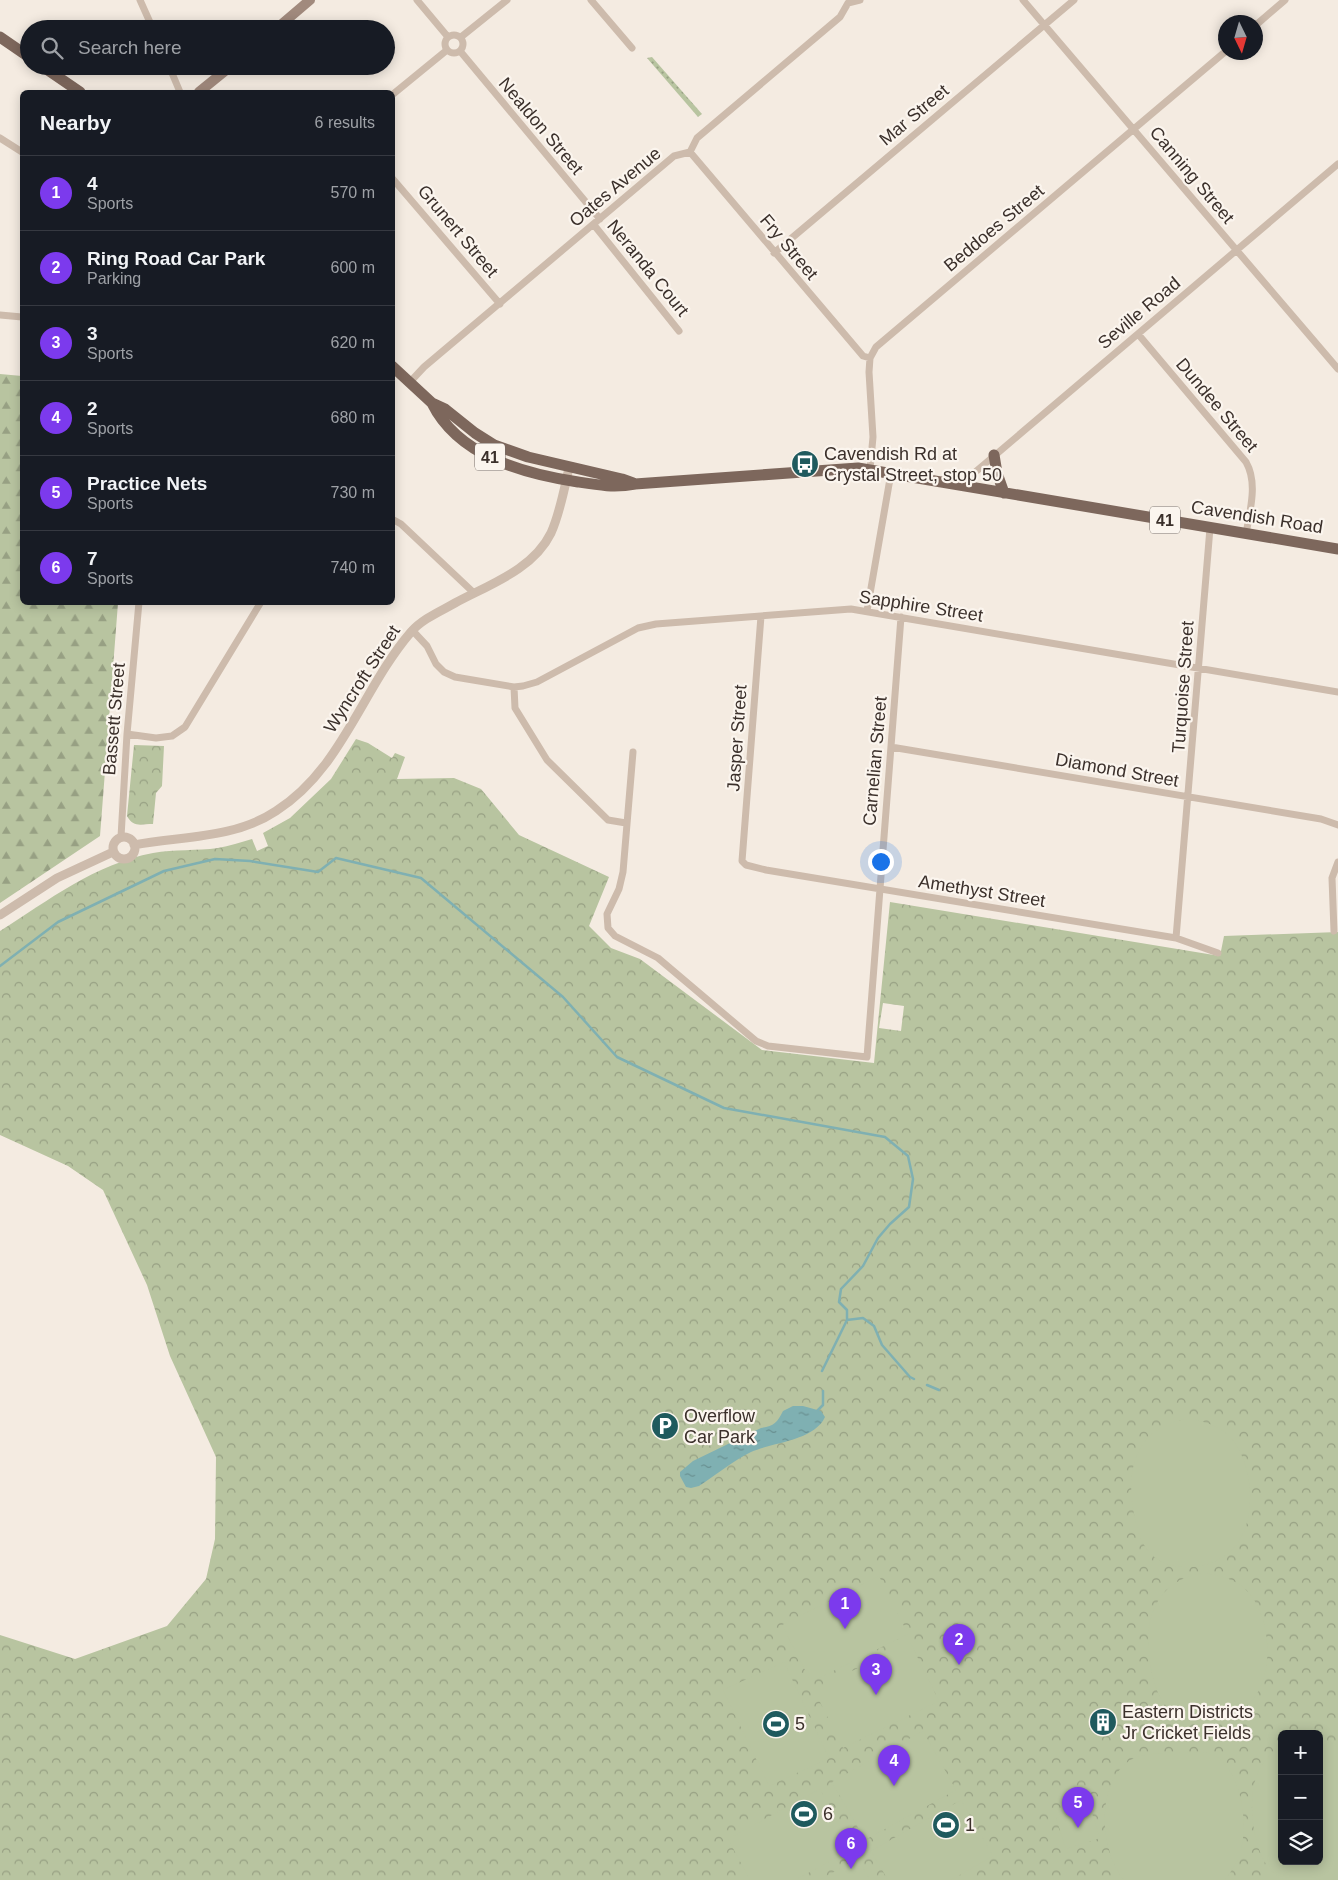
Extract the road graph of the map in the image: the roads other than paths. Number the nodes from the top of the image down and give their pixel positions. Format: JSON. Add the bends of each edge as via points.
{"nodes":[{"id":1,"x":140,"y":0,"type":"edge"},
{"id":2,"x":310,"y":0,"type":"edge"},
{"id":3,"x":417,"y":0,"type":"edge"},
{"id":4,"x":507,"y":0,"type":"edge"},
{"id":5,"x":591,"y":0,"type":"edge"},
{"id":6,"x":860,"y":0,"type":"edge"},
{"id":7,"x":1023,"y":0,"type":"edge"},
{"id":8,"x":1074,"y":0,"type":"edge"},
{"id":9,"x":1286,"y":0,"type":"edge"},
{"id":10,"x":846,"y":2,"type":"edge"},
{"id":11,"x":149,"y":20,"type":"edge"},
{"id":12,"x":287,"y":20,"type":"edge"},
{"id":13,"x":1263,"y":20,"type":"edge"},
{"id":14,"x":1044,"y":25,"type":"junction"},
{"id":15,"x":0,"y":37,"type":"edge"},
{"id":16,"x":448,"y":37,"type":"junction"},
{"id":17,"x":461,"y":37,"type":"junction"},
{"id":18,"x":632,"y":48,"type":"dead end"},
{"id":19,"x":447,"y":50,"type":"junction"},
{"id":20,"x":20,"y":51,"type":"edge"},
{"id":21,"x":460,"y":51,"type":"junction"},
{"id":22,"x":1218,"y":58,"type":"edge"},
{"id":23,"x":55,"y":75,"type":"edge"},
{"id":24,"x":172,"y":75,"type":"edge"},
{"id":25,"x":220,"y":75,"type":"edge"},
{"id":26,"x":77,"y":90,"type":"edge"},
{"id":27,"x":179,"y":90,"type":"edge"},
{"id":28,"x":201,"y":90,"type":"edge"},
{"id":29,"x":395,"y":93,"type":"edge"},
{"id":30,"x":1133,"y":129,"type":"junction"},
{"id":31,"x":0,"y":138,"type":"edge"},
{"id":32,"x":20,"y":151,"type":"edge"},
{"id":33,"x":690,"y":152,"type":"junction"},
{"id":34,"x":1337,"y":167,"type":"edge"},
{"id":35,"x":395,"y":182,"type":"edge"},
{"id":36,"x":600,"y":219,"type":"junction"},
{"id":37,"x":594,"y":225,"type":"junction"},
{"id":38,"x":1236,"y":250,"type":"junction"},
{"id":39,"x":774,"y":253,"type":"junction"},
{"id":40,"x":500,"y":304,"type":"junction"},
{"id":41,"x":0,"y":315,"type":"edge"},
{"id":42,"x":20,"y":317,"type":"edge"},
{"id":43,"x":679,"y":331,"type":"dead end"},
{"id":44,"x":1138,"y":334,"type":"junction"},
{"id":45,"x":870,"y":358,"type":"junction"},
{"id":46,"x":395,"y":369,"type":"edge"},
{"id":47,"x":1338,"y":369,"type":"edge"},
{"id":48,"x":410,"y":382,"type":"junction"},
{"id":49,"x":432,"y":403,"type":"junction"},
{"id":50,"x":994,"y":455,"type":"junction"},
{"id":51,"x":570,"y":468,"type":"junction"},
{"id":52,"x":870,"y":469,"type":"junction"},
{"id":53,"x":891,"y":473,"type":"junction"},
{"id":54,"x":567,"y":480,"type":"junction"},
{"id":55,"x":635,"y":484,"type":"junction"},
{"id":56,"x":960,"y":485,"type":"junction"},
{"id":57,"x":1004,"y":492,"type":"junction"},
{"id":58,"x":395,"y":521,"type":"edge"},
{"id":59,"x":1210,"y":528,"type":"junction"},
{"id":60,"x":1246,"y":534,"type":"junction"},
{"id":61,"x":1338,"y":548,"type":"edge"},
{"id":62,"x":474,"y":593,"type":"junction"},
{"id":63,"x":139,"y":605,"type":"edge"},
{"id":64,"x":259,"y":605,"type":"edge"},
{"id":65,"x":867,"y":611,"type":"junction"},
{"id":66,"x":761,"y":616,"type":"junction"},
{"id":67,"x":901,"y":617,"type":"junction"},
{"id":68,"x":412,"y":630,"type":"junction"},
{"id":69,"x":1199,"y":668,"type":"junction"},
{"id":70,"x":514,"y":687,"type":"junction"},
{"id":71,"x":1338,"y":692,"type":"edge"},
{"id":72,"x":127,"y":734,"type":"junction"},
{"id":73,"x":891,"y":747,"type":"junction"},
{"id":74,"x":633,"y":752,"type":"dead end"},
{"id":75,"x":1189,"y":797,"type":"junction"},
{"id":76,"x":626,"y":823,"type":"junction"},
{"id":77,"x":1338,"y":825,"type":"edge"},
{"id":78,"x":121,"y":837,"type":"junction"},
{"id":79,"x":134,"y":845,"type":"junction"},
{"id":80,"x":113,"y":852,"type":"junction"},
{"id":81,"x":742,"y":861,"type":"joint"},
{"id":82,"x":1338,"y":862,"type":"edge"},
{"id":83,"x":879,"y":889,"type":"junction"},
{"id":84,"x":0,"y":915,"type":"edge"},
{"id":85,"x":1334,"y":931,"type":"dead end"},
{"id":86,"x":1176,"y":938,"type":"junction"},
{"id":87,"x":1218,"y":952,"type":"dead end"}],
"edges":[{"from":1,"to":11,"type":"street"},
{"from":2,"to":12,"type":"main road"},
{"from":3,"to":16,"type":"street"},
{"from":4,"to":17,"type":"street"},
{"from":5,"to":18,"type":"street"},
{"from":6,"to":10,"type":"street","name":"Oates Avenue"},
{"from":7,"to":14,"type":"street","name":"Canning Street"},
{"from":8,"to":14,"type":"street","name":"Mar Street"},
{"from":9,"to":13,"type":"street"},
{"from":10,"to":33,"type":"street","name":"Oates Avenue","via":[[840,17],[697,138]]},
{"from":14,"to":30,"type":"street","name":"Canning Street"},
{"from":14,"to":39,"type":"street","name":"Mar Street"},
{"from":15,"to":20,"type":"main road"},
{"from":16,"to":17,"type":"street","via":[[454,34]]},
{"from":16,"to":19,"type":"street","via":[[445,43]]},
{"from":17,"to":21,"type":"street","via":[[464,44]]},
{"from":19,"to":21,"type":"street","via":[[453,54]]},
{"from":19,"to":29,"type":"street"},
{"from":21,"to":36,"type":"street","name":"Nealdon Street"},
{"from":22,"to":30,"type":"street","name":"Beddoes Street"},
{"from":23,"to":26,"type":"main road"},
{"from":24,"to":27,"type":"street"},
{"from":25,"to":28,"type":"main road"},
{"from":30,"to":38,"type":"street","name":"Canning Street"},
{"from":30,"to":45,"type":"street","name":"Beddoes Street","via":[[876,347]]},
{"from":31,"to":32,"type":"street"},
{"from":33,"to":36,"type":"street","name":"Oates Avenue","via":[[674,156]]},
{"from":33,"to":39,"type":"street","name":"Fry Street"},
{"from":34,"to":38,"type":"street","name":"Seville Road"},
{"from":35,"to":40,"type":"street","name":"Grunert Street"},
{"from":36,"to":37,"type":"street","name":"Oates Avenue"},
{"from":37,"to":40,"type":"street","name":"Oates Avenue"},
{"from":37,"to":43,"type":"street","name":"Neranda Court"},
{"from":38,"to":44,"type":"street","name":"Seville Road"},
{"from":38,"to":47,"type":"street","name":"Canning Street"},
{"from":39,"to":45,"type":"street","name":"Fry Street","via":[[863,356]]},
{"from":40,"to":48,"type":"street","name":"Oates Avenue"},
{"from":41,"to":42,"type":"street"},
{"from":44,"to":50,"type":"street","name":"Seville Road"},
{"from":44,"to":60,"type":"street","name":"Dundee Street","via":[[1252,472]]},
{"from":45,"to":52,"type":"street","via":[[873,437]]},
{"from":46,"to":48,"type":"main road","name":"Cavendish Road","number":"41"},
{"from":48,"to":49,"type":"main road","name":"Cavendish Road","number":"41"},
{"from":49,"to":51,"type":"main road","name":"Cavendish Road","number":"41","via":[[499,447]]},
{"from":49,"to":54,"type":"main road","name":"Cavendish Road","number":"41","via":[[438,417],[450,429],[485,454],[511,466]]},
{"from":50,"to":56,"type":"street","name":"Seville Road"},
{"from":50,"to":57,"type":"main road"},
{"from":51,"to":54,"type":"street","name":"Wyncroft Street"},
{"from":51,"to":55,"type":"main road","name":"Cavendish Road","number":"41"},
{"from":52,"to":53,"type":"main road","name":"Cavendish Road","number":"41"},
{"from":52,"to":55,"type":"main road","name":"Cavendish Road","number":"41","via":[[843,468]]},
{"from":53,"to":56,"type":"main road","name":"Cavendish Road","number":"41"},
{"from":53,"to":65,"type":"street"},
{"from":54,"to":55,"type":"main road","name":"Cavendish Road","number":"41","via":[[612,486]]},
{"from":54,"to":62,"type":"street","name":"Wyncroft Street","via":[[553,528],[542,548],[523,565]]},
{"from":56,"to":57,"type":"main road","name":"Cavendish Road","number":"41"},
{"from":57,"to":59,"type":"main road","name":"Cavendish Road","number":"41"},
{"from":58,"to":62,"type":"street"},
{"from":59,"to":60,"type":"main road","name":"Cavendish Road","number":"41"},
{"from":59,"to":69,"type":"street","name":"Turquoise Street"},
{"from":60,"to":61,"type":"main road","name":"Cavendish Road","number":"41"},
{"from":62,"to":68,"type":"street","name":"Wyncroft Street"},
{"from":63,"to":72,"type":"street","name":"Bassett Street"},
{"from":64,"to":72,"type":"street","via":[[185,727],[172,736],[156,738]]},
{"from":65,"to":66,"type":"street","name":"Sapphire Street","via":[[851,609]]},
{"from":65,"to":67,"type":"street","name":"Sapphire Street"},
{"from":66,"to":70,"type":"street","name":"Sapphire Street","via":[[638,628],[537,682]]},
{"from":66,"to":81,"type":"street","name":"Jasper Street"},
{"from":67,"to":69,"type":"street","name":"Sapphire Street"},
{"from":67,"to":73,"type":"street","name":"Carnelian Street"},
{"from":68,"to":70,"type":"street","name":"Sapphire Street","via":[[444,672],[455,678]]},
{"from":68,"to":79,"type":"street","name":"Wyncroft Street","via":[[318,776],[276,812],[230,831]]},
{"from":69,"to":71,"type":"street","name":"Sapphire Street"},
{"from":69,"to":75,"type":"street","name":"Turquoise Street"},
{"from":70,"to":76,"type":"street","via":[[516,708],[547,760],[608,820]]},
{"from":72,"to":78,"type":"street","name":"Bassett Street"},
{"from":73,"to":75,"type":"street","name":"Diamond Street"},
{"from":73,"to":83,"type":"street","name":"Carnelian Street"},
{"from":74,"to":76,"type":"street"},
{"from":75,"to":77,"type":"street","name":"Diamond Street","via":[[1322,819]]},
{"from":75,"to":86,"type":"street","name":"Turquoise Street"},
{"from":76,"to":83,"type":"street","name":"Carnelian Street","via":[[623,872],[607,914],[608,928],[615,936],[658,958],[756,1041],[768,1046],[867,1057]]},
{"from":78,"to":79,"type":"street","via":[[129,838]]},
{"from":78,"to":80,"type":"street","via":[[114,843]]},
{"from":79,"to":80,"type":"street","via":[[133,853],[127,858],[119,858]]},
{"from":80,"to":84,"type":"street","via":[[57,878]]},
{"from":81,"to":83,"type":"street","name":"Amethyst Street","via":[[766,870]]},
{"from":82,"to":85,"type":"street","via":[[1332,878]]},
{"from":83,"to":86,"type":"street","name":"Amethyst Street"},
{"from":86,"to":87,"type":"street","name":"Amethyst Street"}]}
